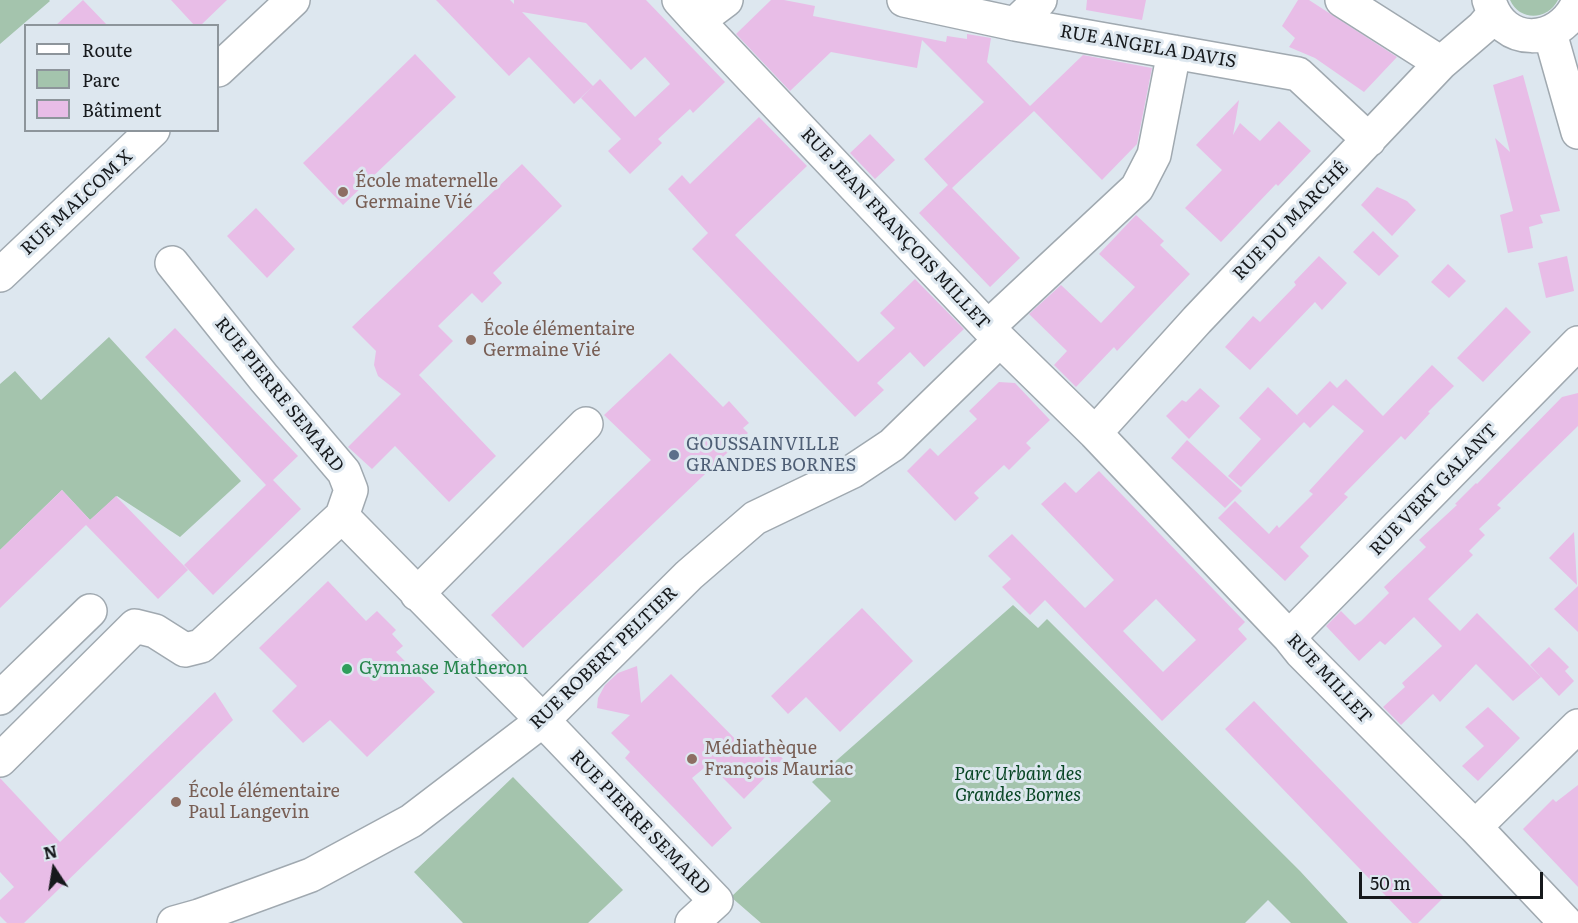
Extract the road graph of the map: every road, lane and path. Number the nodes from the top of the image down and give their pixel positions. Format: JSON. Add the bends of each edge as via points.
{"nodes":[{"id":1,"x":293,"y":0,"type":"edge"},
{"id":2,"x":726,"y":0,"type":"edge"},
{"id":3,"x":904,"y":0,"type":"edge"},
{"id":4,"x":1040,"y":0,"type":"edge"},
{"id":5,"x":1342,"y":0,"type":"edge"},
{"id":6,"x":1492,"y":7,"type":"edge"},
{"id":7,"x":689,"y":10,"type":"edge"},
{"id":8,"x":1570,"y":17,"type":"edge"},
{"id":9,"x":1015,"y":24,"type":"junction"},
{"id":10,"x":1174,"y":52,"type":"junction"},
{"id":11,"x":1441,"y":63,"type":"junction"},
{"id":12,"x":219,"y":69,"type":"edge"},
{"id":13,"x":151,"y":132,"type":"edge"},
{"id":14,"x":1578,"y":132,"type":"edge"},
{"id":15,"x":1369,"y":140,"type":"junction"},
{"id":16,"x":172,"y":263,"type":"dead end"},
{"id":17,"x":0,"y":275,"type":"edge"},
{"id":18,"x":994,"y":333,"type":"junction"},
{"id":19,"x":1578,"y":343,"type":"edge"},
{"id":20,"x":586,"y":424,"type":"dead end"},
{"id":21,"x":1095,"y":434,"type":"junction"},
{"id":22,"x":342,"y":516,"type":"junction"},
{"id":23,"x":417,"y":594,"type":"junction"},
{"id":24,"x":90,"y":611,"type":"dead end"},
{"id":25,"x":1289,"y":637,"type":"junction"},
{"id":26,"x":0,"y":698,"type":"edge"},
{"id":27,"x":542,"y":721,"type":"junction"},
{"id":28,"x":1578,"y":726,"type":"edge"},
{"id":29,"x":0,"y":760,"type":"edge"},
{"id":30,"x":1475,"y":827,"type":"junction"},
{"id":31,"x":724,"y":912,"type":"edge"},
{"id":32,"x":174,"y":923,"type":"edge"},
{"id":33,"x":692,"y":923,"type":"edge"},
{"id":34,"x":1566,"y":923,"type":"edge"}],
"edges":[{"from":1,"to":12,"type":"street"},
{"from":2,"to":7,"type":"street"},
{"from":3,"to":9,"type":"street","name":"RUE ANGELA DAVIS"},
{"from":4,"to":9,"type":"street"},
{"from":5,"to":11,"type":"street"},
{"from":6,"to":8,"type":"street","via":[[1505,26],[1519,34],[1535,36]]},
{"from":6,"to":11,"type":"street","name":"RUE DU MARCHÉ","via":[[1483,27]]},
{"from":7,"to":18,"type":"street","name":"RUE JEAN FRANÇOIS MILLET"},
{"from":8,"to":14,"type":"street"},
{"from":9,"to":10,"type":"street","name":"RUE ANGELA DAVIS"},
{"from":10,"to":15,"type":"street","name":"RUE ANGELA DAVIS","via":[[1298,74]]},
{"from":10,"to":18,"type":"street","via":[[1154,155],[1137,188]]},
{"from":11,"to":15,"type":"street","name":"RUE DU MARCHÉ"},
{"from":13,"to":17,"type":"street","name":"RUE MALCOM X"},
{"from":15,"to":21,"type":"street","name":"RUE DU MARCHÉ","via":[[1197,320]]},
{"from":16,"to":22,"type":"street","name":"RUE PIERRE SEMARD","via":[[344,472],[351,490]]},
{"from":18,"to":21,"type":"street","name":"RUE JEAN FRANÇOIS MILLET"},
{"from":18,"to":27,"type":"street","name":"RUE ROBERT PELTIER","via":[[892,445],[853,471],[755,518],[689,575]]},
{"from":19,"to":25,"type":"street","name":"RUE VERT GALANT"},
{"from":20,"to":23,"type":"street"},
{"from":21,"to":25,"type":"street","name":"RUE MILLET"},
{"from":22,"to":23,"type":"street","name":"RUE PIERRE SEMARD"},
{"from":22,"to":29,"type":"street","via":[[201,646],[185,650],[155,631],[135,626]]},
{"from":23,"to":27,"type":"street","name":"RUE PIERRE SEMARD"},
{"from":24,"to":26,"type":"street"},
{"from":25,"to":30,"type":"street","name":"RUE MILLET"},
{"from":27,"to":31,"type":"street","name":"RUE PIERRE SEMARD"},
{"from":27,"to":32,"type":"street","name":"RUE ROBERT PELTIER","via":[[401,826],[311,874]]},
{"from":28,"to":30,"type":"street"},
{"from":30,"to":34,"type":"street","name":"RUE MILLET"},
{"from":31,"to":33,"type":"street","name":"RUE PIERRE SEMARD"}]}
